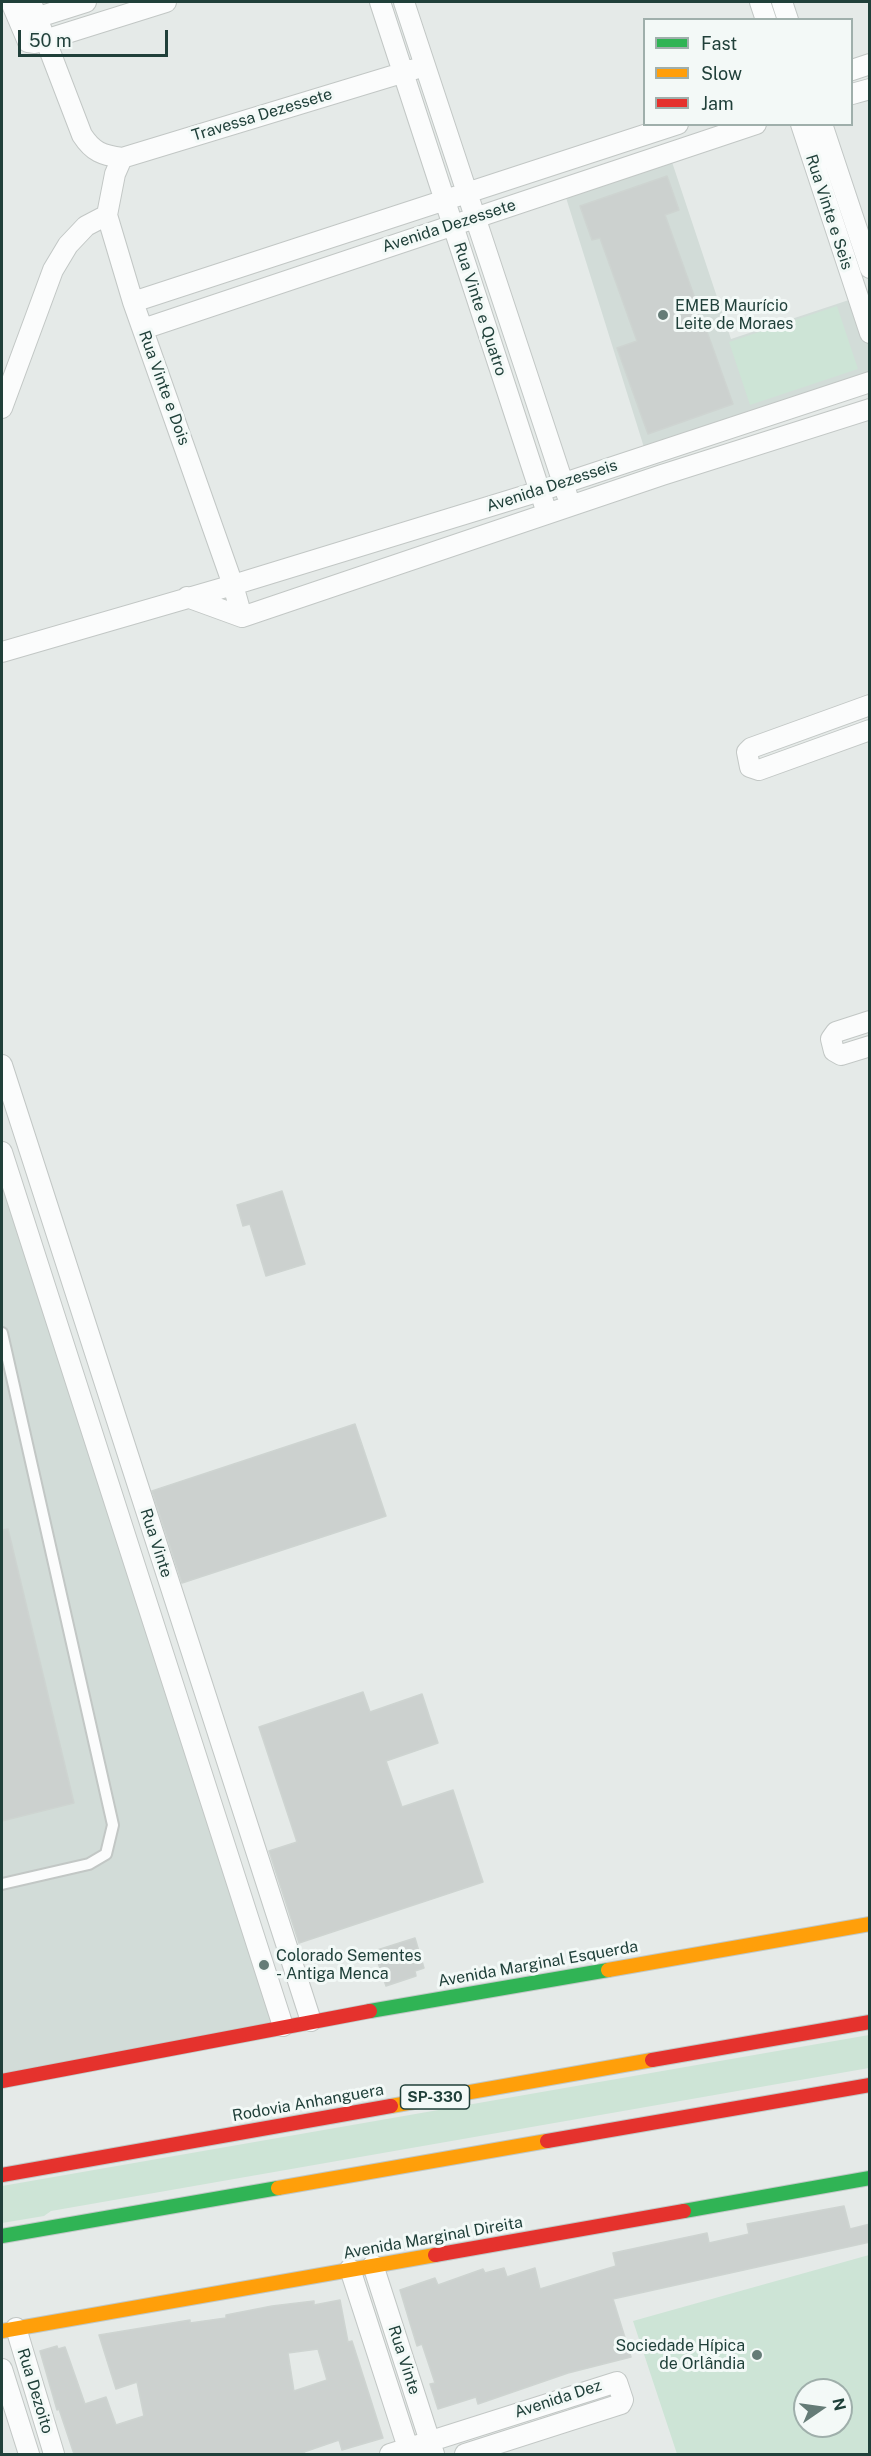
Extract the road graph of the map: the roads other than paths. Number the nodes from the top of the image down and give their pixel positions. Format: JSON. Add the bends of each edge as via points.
{"nodes":[{"id":1,"x":11,"y":2,"type":"edge"},
{"id":2,"x":86,"y":2,"type":"edge"},
{"id":3,"x":166,"y":2,"type":"edge"},
{"id":4,"x":380,"y":2,"type":"edge"},
{"id":5,"x":404,"y":2,"type":"edge"},
{"id":6,"x":760,"y":2,"type":"edge"},
{"id":7,"x":782,"y":2,"type":"edge"},
{"id":8,"x":29,"y":14,"type":"edge"},
{"id":9,"x":765,"y":18,"type":"edge"},
{"id":10,"x":787,"y":18,"type":"edge"},
{"id":11,"x":37,"y":41,"type":"junction"},
{"id":12,"x":870,"y":64,"type":"edge"},
{"id":13,"x":425,"y":66,"type":"junction"},
{"id":14,"x":853,"y":70,"type":"edge"},
{"id":15,"x":403,"y":73,"type":"junction"},
{"id":16,"x":870,"y":88,"type":"edge"},
{"id":17,"x":853,"y":94,"type":"edge"},
{"id":18,"x":672,"y":126,"type":"edge"},
{"id":19,"x":750,"y":126,"type":"edge"},
{"id":20,"x":802,"y":126,"type":"edge"},
{"id":21,"x":823,"y":126,"type":"edge"},
{"id":22,"x":122,"y":158,"type":"junction"},
{"id":23,"x":467,"y":192,"type":"junction"},
{"id":24,"x":444,"y":199,"type":"junction"},
{"id":25,"x":107,"y":215,"type":"junction"},
{"id":26,"x":475,"y":217,"type":"junction"},
{"id":27,"x":452,"y":224,"type":"junction"},
{"id":28,"x":870,"y":268,"type":"edge"},
{"id":29,"x":133,"y":303,"type":"junction"},
{"id":30,"x":143,"y":329,"type":"junction"},
{"id":31,"x":870,"y":333,"type":"edge"},
{"id":32,"x":870,"y":382,"type":"edge"},
{"id":33,"x":2,"y":408,"type":"edge"},
{"id":34,"x":870,"y":409,"type":"edge"},
{"id":35,"x":563,"y":483,"type":"junction"},
{"id":36,"x":540,"y":491,"type":"junction"},
{"id":37,"x":571,"y":506,"type":"junction"},
{"id":38,"x":548,"y":514,"type":"junction"},
{"id":39,"x":233,"y":585,"type":"junction"},
{"id":40,"x":187,"y":597,"type":"junction"},
{"id":41,"x":242,"y":617,"type":"junction"},
{"id":42,"x":2,"y":652,"type":"edge"},
{"id":43,"x":870,"y":705,"type":"edge"},
{"id":44,"x":870,"y":730,"type":"edge"},
{"id":45,"x":870,"y":1021,"type":"edge"},
{"id":46,"x":870,"y":1046,"type":"edge"},
{"id":47,"x":2,"y":1065,"type":"edge"},
{"id":48,"x":2,"y":1152,"type":"edge"},
{"id":49,"x":2,"y":1333,"type":"edge"},
{"id":50,"x":2,"y":1884,"type":"edge"},
{"id":51,"x":870,"y":1924,"type":"edge"},
{"id":52,"x":311,"y":2021,"type":"junction"},
{"id":53,"x":870,"y":2022,"type":"edge"},
{"id":54,"x":284,"y":2026,"type":"junction"},
{"id":55,"x":2,"y":2081,"type":"edge"},
{"id":56,"x":870,"y":2085,"type":"edge"},
{"id":57,"x":2,"y":2175,"type":"edge"},
{"id":58,"x":870,"y":2178,"type":"edge"},
{"id":59,"x":2,"y":2236,"type":"edge"},
{"id":60,"x":373,"y":2265,"type":"junction"},
{"id":61,"x":350,"y":2269,"type":"junction"},
{"id":62,"x":9,"y":2330,"type":"edge"},
{"id":63,"x":2,"y":2369,"type":"edge"},
{"id":64,"x":432,"y":2448,"type":"edge"},
{"id":65,"x":403,"y":2453,"type":"edge"},
{"id":66,"x":28,"y":2454,"type":"edge"},
{"id":67,"x":54,"y":2454,"type":"edge"},
{"id":68,"x":465,"y":2454,"type":"edge"}],
"edges":[{"from":1,"to":8,"type":"street"},
{"from":2,"to":8,"type":"street"},
{"from":3,"to":11,"type":"street"},
{"from":4,"to":15,"type":"street","name":"Rua Vinte e Quatro"},
{"from":5,"to":13,"type":"street","name":"Rua Vinte e Quatro"},
{"from":6,"to":9,"type":"street"},
{"from":7,"to":10,"type":"street"},
{"from":8,"to":11,"type":"street"},
{"from":11,"to":22,"type":"street","name":"Travessa Dezessete","via":[[89,146],[99,154]]},
{"from":12,"to":14,"type":"street"},
{"from":13,"to":15,"type":"street","name":"Travessa Dezessete"},
{"from":13,"to":23,"type":"street","name":"Rua Vinte e Quatro"},
{"from":15,"to":22,"type":"street","name":"Travessa Dezessete"},
{"from":15,"to":24,"type":"street","name":"Rua Vinte e Quatro"},
{"from":16,"to":17,"type":"street"},
{"from":18,"to":23,"type":"street","name":"Avenida Dezessete"},
{"from":19,"to":26,"type":"street","name":"Avenida Dezessete"},
{"from":20,"to":31,"type":"street","name":"Rua Vinte e Seis"},
{"from":21,"to":28,"type":"street","name":"Rua Vinte e Seis"},
{"from":22,"to":25,"type":"street","name":"Rua Vinte e Dois"},
{"from":23,"to":24,"type":"street","name":"Avenida Dezessete"},
{"from":23,"to":26,"type":"street","name":"Rua Vinte e Quatro"},
{"from":24,"to":27,"type":"street","name":"Rua Vinte e Quatro"},
{"from":24,"to":29,"type":"street","name":"Avenida Dezessete"},
{"from":25,"to":29,"type":"street","name":"Rua Vinte e Dois"},
{"from":25,"to":33,"type":"street","via":[[86,226],[53,270]]},
{"from":26,"to":27,"type":"street","name":"Avenida Dezessete"},
{"from":26,"to":35,"type":"street","name":"Rua Vinte e Quatro"},
{"from":27,"to":30,"type":"street","name":"Avenida Dezessete"},
{"from":27,"to":36,"type":"street","name":"Rua Vinte e Quatro"},
{"from":29,"to":30,"type":"street","name":"Rua Vinte e Dois"},
{"from":30,"to":39,"type":"street","name":"Rua Vinte e Dois"},
{"from":32,"to":35,"type":"street","name":"Avenida Dezesseis"},
{"from":34,"to":37,"type":"street","name":"Avenida Dezesseis"},
{"from":35,"to":36,"type":"street","name":"Avenida Dezesseis"},
{"from":35,"to":37,"type":"street","name":"Rua Vinte e Quatro"},
{"from":36,"to":38,"type":"street","name":"Rua Vinte e Quatro"},
{"from":36,"to":39,"type":"street","name":"Avenida Dezesseis"},
{"from":37,"to":38,"type":"street","name":"Avenida Dezesseis"},
{"from":38,"to":41,"type":"street","name":"Avenida Dezesseis"},
{"from":39,"to":40,"type":"street","name":"Avenida Dezesseis"},
{"from":39,"to":41,"type":"street","name":"Rua Vinte e Dois"},
{"from":40,"to":41,"type":"street"},
{"from":40,"to":42,"type":"street","name":"Avenida Dezesseis"},
{"from":43,"to":44,"type":"street","via":[[751,748],[747,760],[750,767],[759,770]]},
{"from":45,"to":46,"type":"street","via":[[836,1032],[831,1039],[834,1051],[841,1055]]},
{"from":47,"to":52,"type":"street","name":"Rua Vinte"},
{"from":48,"to":54,"type":"street","name":"Rua Vinte"},
{"from":49,"to":50,"type":"lane","via":[[113,1825],[106,1854],[89,1864]]},
{"from":51,"to":52,"type":"main road","name":"Avenida Marginal Esquerda"},
{"from":52,"to":54,"type":"main road","name":"Avenida Marginal Esquerda"},
{"from":53,"to":57,"type":"main road","name":"Rodovia Anhanguera","number":"SP-330"},
{"from":54,"to":55,"type":"main road","name":"Avenida Marginal Esquerda"},
{"from":56,"to":59,"type":"main road"},
{"from":58,"to":60,"type":"main road","name":"Avenida Marginal Direita"},
{"from":60,"to":61,"type":"main road","name":"Avenida Marginal Direita"},
{"from":60,"to":64,"type":"street","name":"Rua Vinte"},
{"from":61,"to":62,"type":"main road","name":"Avenida Marginal Direita"},
{"from":61,"to":65,"type":"street","name":"Rua Vinte"},
{"from":62,"to":67,"type":"street","name":"Rua Dezoito"},
{"from":63,"to":66,"type":"street","name":"Rua Dezoito"},
{"from":64,"to":65,"type":"street","name":"Avenida Dez"},
{"from":64,"to":68,"type":"street","name":"Avenida Dez","via":[[617,2382],[621,2403]]}]}
